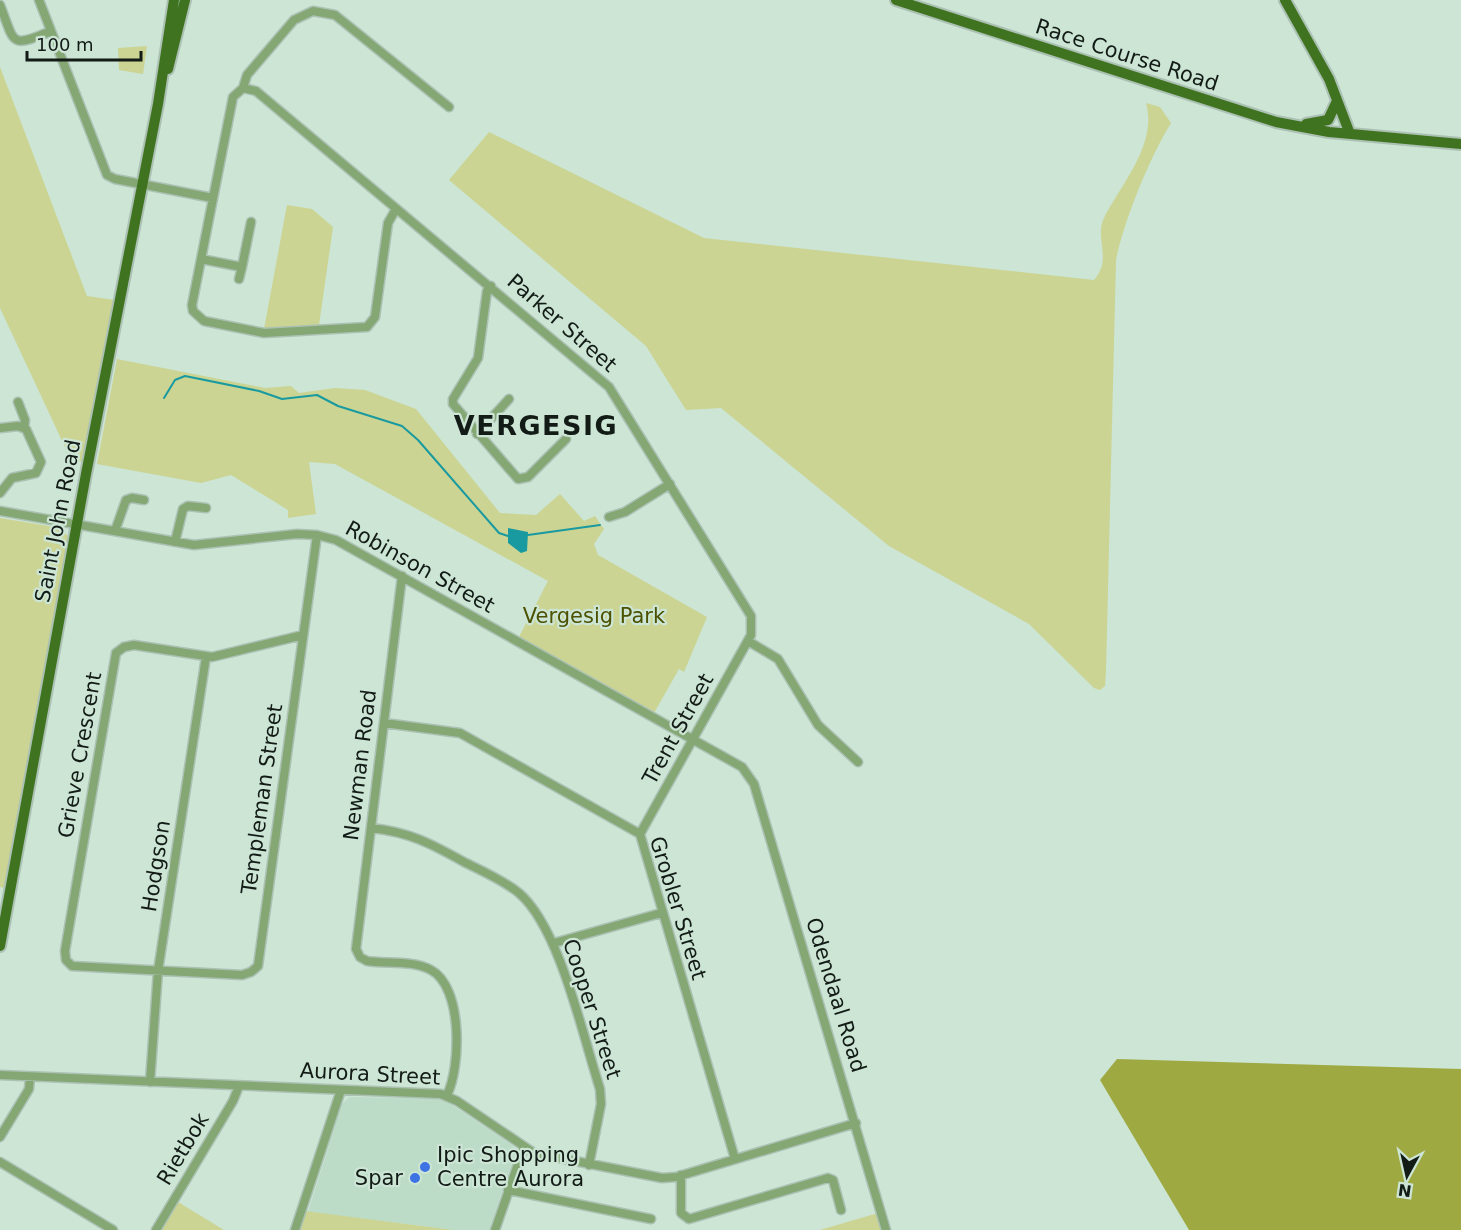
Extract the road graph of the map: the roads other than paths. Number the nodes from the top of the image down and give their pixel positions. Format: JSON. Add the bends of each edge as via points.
{"nodes":[{"id":1,"x":39,"y":0,"type":"edge"},
{"id":2,"x":174,"y":0,"type":"edge"},
{"id":3,"x":185,"y":0,"type":"edge"},
{"id":4,"x":896,"y":0,"type":"edge"},
{"id":5,"x":1286,"y":0,"type":"edge"},
{"id":6,"x":0,"y":5,"type":"edge"},
{"id":7,"x":51,"y":31,"type":"junction"},
{"id":8,"x":243,"y":88,"type":"junction"},
{"id":9,"x":1337,"y":100,"type":"junction"},
{"id":10,"x":158,"y":104,"type":"junction"},
{"id":11,"x":449,"y":108,"type":"dead end"},
{"id":12,"x":1288,"y":125,"type":"junction"},
{"id":13,"x":1350,"y":134,"type":"junction"},
{"id":14,"x":1461,"y":144,"type":"edge"},
{"id":15,"x":142,"y":184,"type":"junction"},
{"id":16,"x":213,"y":198,"type":"junction"},
{"id":17,"x":396,"y":209,"type":"junction"},
{"id":18,"x":251,"y":222,"type":"dead end"},
{"id":19,"x":201,"y":259,"type":"junction"},
{"id":20,"x":242,"y":267,"type":"junction"},
{"id":21,"x":239,"y":279,"type":"dead end"},
{"id":22,"x":491,"y":286,"type":"junction"},
{"id":23,"x":509,"y":399,"type":"dead end"},
{"id":24,"x":18,"y":402,"type":"dead end"},
{"id":25,"x":0,"y":428,"type":"edge"},
{"id":26,"x":24,"y":428,"type":"junction"},
{"id":27,"x":477,"y":434,"type":"junction"},
{"id":28,"x":566,"y":439,"type":"dead end"},
{"id":29,"x":670,"y":484,"type":"junction"},
{"id":30,"x":0,"y":493,"type":"edge"},
{"id":31,"x":144,"y":500,"type":"dead end"},
{"id":32,"x":206,"y":508,"type":"dead end"},
{"id":33,"x":0,"y":511,"type":"edge"},
{"id":34,"x":609,"y":517,"type":"dead end"},
{"id":35,"x":77,"y":524,"type":"junction"},
{"id":36,"x":115,"y":531,"type":"junction"},
{"id":37,"x":316,"y":535,"type":"junction"},
{"id":38,"x":175,"y":542,"type":"junction"},
{"id":39,"x":402,"y":576,"type":"junction"},
{"id":40,"x":303,"y":635,"type":"junction"},
{"id":41,"x":748,"y":641,"type":"junction"},
{"id":42,"x":206,"y":657,"type":"junction"},
{"id":43,"x":384,"y":723,"type":"junction"},
{"id":44,"x":693,"y":739,"type":"junction"},
{"id":45,"x":858,"y":762,"type":"dead end"},
{"id":46,"x":748,"y":771,"type":"joint"},
{"id":47,"x":371,"y":828,"type":"junction"},
{"id":48,"x":640,"y":834,"type":"junction"},
{"id":49,"x":661,"y":913,"type":"junction"},
{"id":50,"x":554,"y":944,"type":"junction"},
{"id":51,"x":0,"y":946,"type":"edge"},
{"id":52,"x":158,"y":971,"type":"junction"},
{"id":53,"x":0,"y":1075,"type":"edge"},
{"id":54,"x":30,"y":1077,"type":"junction"},
{"id":55,"x":150,"y":1082,"type":"junction"},
{"id":56,"x":239,"y":1086,"type":"junction"},
{"id":57,"x":341,"y":1090,"type":"junction"},
{"id":58,"x":447,"y":1095,"type":"junction"},
{"id":59,"x":856,"y":1123,"type":"junction"},
{"id":60,"x":0,"y":1137,"type":"edge"},
{"id":61,"x":524,"y":1147,"type":"junction"},
{"id":62,"x":735,"y":1159,"type":"junction"},
{"id":63,"x":0,"y":1162,"type":"edge"},
{"id":64,"x":589,"y":1165,"type":"junction"},
{"id":65,"x":681,"y":1175,"type":"junction"},
{"id":66,"x":508,"y":1190,"type":"junction"},
{"id":67,"x":841,"y":1210,"type":"dead end"},
{"id":68,"x":651,"y":1219,"type":"dead end"},
{"id":69,"x":113,"y":1230,"type":"edge"},
{"id":70,"x":156,"y":1230,"type":"edge"},
{"id":71,"x":295,"y":1230,"type":"edge"},
{"id":72,"x":495,"y":1230,"type":"edge"},
{"id":73,"x":886,"y":1230,"type":"edge"}],
"edges":[{"from":1,"to":7,"type":"street"},
{"from":2,"to":10,"type":"main road","name":"Saint John Road"},
{"from":3,"to":10,"type":"main road","name":"Saint John Road"},
{"from":4,"to":12,"type":"main road","name":"Race Course Road"},
{"from":5,"to":9,"type":"main road"},
{"from":6,"to":7,"type":"street","via":[[17,42]]},
{"from":7,"to":15,"type":"street","via":[[105,172],[112,178]]},
{"from":8,"to":11,"type":"street","via":[[247,75],[294,20],[319,11],[340,18]]},
{"from":8,"to":16,"type":"street","via":[[232,100]]},
{"from":8,"to":17,"type":"street","name":"Parker Street","via":[[256,91]]},
{"from":9,"to":12,"type":"main road","via":[[1325,122]]},
{"from":9,"to":13,"type":"main road"},
{"from":10,"to":15,"type":"main road","name":"Saint John Road"},
{"from":12,"to":13,"type":"main road","name":"Race Course Road"},
{"from":13,"to":14,"type":"main road","name":"Race Course Road"},
{"from":15,"to":16,"type":"street"},
{"from":15,"to":35,"type":"main road","name":"Saint John Road"},
{"from":16,"to":19,"type":"street"},
{"from":17,"to":19,"type":"street","via":[[388,224],[375,317],[364,328],[264,333],[200,319],[192,304]]},
{"from":17,"to":22,"type":"street","name":"Parker Street"},
{"from":18,"to":20,"type":"street"},
{"from":19,"to":20,"type":"street"},
{"from":20,"to":21,"type":"street"},
{"from":22,"to":27,"type":"street","via":[[475,362],[453,402]]},
{"from":22,"to":29,"type":"street","name":"Parker Street","via":[[609,387]]},
{"from":23,"to":27,"type":"street"},
{"from":24,"to":26,"type":"street"},
{"from":25,"to":26,"type":"street"},
{"from":26,"to":30,"type":"street","via":[[40,458],[40,468],[33,474],[9,480]]},
{"from":27,"to":28,"type":"street","via":[[512,476],[521,480]]},
{"from":29,"to":34,"type":"street","via":[[625,512]]},
{"from":29,"to":41,"type":"street","name":"Parker Street","via":[[751,616],[753,628]]},
{"from":31,"to":36,"type":"street","via":[[126,500]]},
{"from":32,"to":38,"type":"street","via":[[183,509]]},
{"from":33,"to":35,"type":"street","name":"Robinson Street"},
{"from":35,"to":36,"type":"street","name":"Robinson Street"},
{"from":35,"to":51,"type":"main road","name":"Saint John Road"},
{"from":36,"to":38,"type":"street","name":"Robinson Street"},
{"from":37,"to":38,"type":"street","name":"Robinson Street","via":[[203,545]]},
{"from":37,"to":39,"type":"street","name":"Robinson Street","via":[[343,543]]},
{"from":37,"to":40,"type":"street","name":"Templeman Street"},
{"from":39,"to":43,"type":"street","name":"Newman Road"},
{"from":39,"to":44,"type":"street","name":"Robinson Street"},
{"from":40,"to":42,"type":"street","name":"Grieve Crescent"},
{"from":40,"to":52,"type":"street","name":"Templeman Street","via":[[258,966],[245,975]]},
{"from":41,"to":44,"type":"street","name":"Trent Street"},
{"from":41,"to":45,"type":"street","via":[[778,658],[818,725]]},
{"from":42,"to":52,"type":"street","name":"Hodgson"},
{"from":42,"to":52,"type":"street","name":"Grieve Crescent","via":[[134,645],[116,653],[65,951],[66,960],[75,968]]},
{"from":43,"to":47,"type":"street","name":"Newman Road"},
{"from":43,"to":48,"type":"street","name":"Grobler Street","via":[[460,733]]},
{"from":44,"to":46,"type":"street","name":"Robinson Street"},
{"from":44,"to":48,"type":"street","name":"Trent Street"},
{"from":46,"to":59,"type":"street","name":"Odendaal Road"},
{"from":47,"to":50,"type":"street","name":"Cooper Street","via":[[421,838],[513,889],[532,907]]},
{"from":47,"to":58,"type":"street","name":"Newman Road","via":[[356,946],[360,957],[370,962],[421,966],[435,972],[445,983],[458,1029]]},
{"from":48,"to":49,"type":"street","name":"Grobler Street"},
{"from":49,"to":50,"type":"street"},
{"from":49,"to":62,"type":"street","name":"Grobler Street"},
{"from":50,"to":64,"type":"street","name":"Cooper Street","via":[[601,1094]]},
{"from":52,"to":55,"type":"street","name":"Hodgson"},
{"from":53,"to":54,"type":"street","name":"Aurora Street"},
{"from":54,"to":55,"type":"street","name":"Aurora Street"},
{"from":54,"to":60,"type":"street","via":[[28,1089]]},
{"from":55,"to":56,"type":"street","name":"Aurora Street"},
{"from":56,"to":57,"type":"street","name":"Aurora Street"},
{"from":56,"to":70,"type":"street","name":"Rietbok"},
{"from":57,"to":58,"type":"street","name":"Aurora Street"},
{"from":57,"to":71,"type":"street"},
{"from":58,"to":61,"type":"street","name":"Aurora Street"},
{"from":59,"to":62,"type":"street","name":"Aurora Street"},
{"from":59,"to":73,"type":"street","name":"Odendaal Road"},
{"from":61,"to":64,"type":"street","name":"Aurora Street"},
{"from":61,"to":66,"type":"street"},
{"from":62,"to":65,"type":"street","name":"Aurora Street"},
{"from":63,"to":69,"type":"street"},
{"from":64,"to":65,"type":"street","name":"Aurora Street","via":[[655,1177]]},
{"from":65,"to":67,"type":"street","via":[[681,1212],[689,1219],[828,1178],[833,1180]]},
{"from":66,"to":68,"type":"street"},
{"from":66,"to":72,"type":"street"}]}
